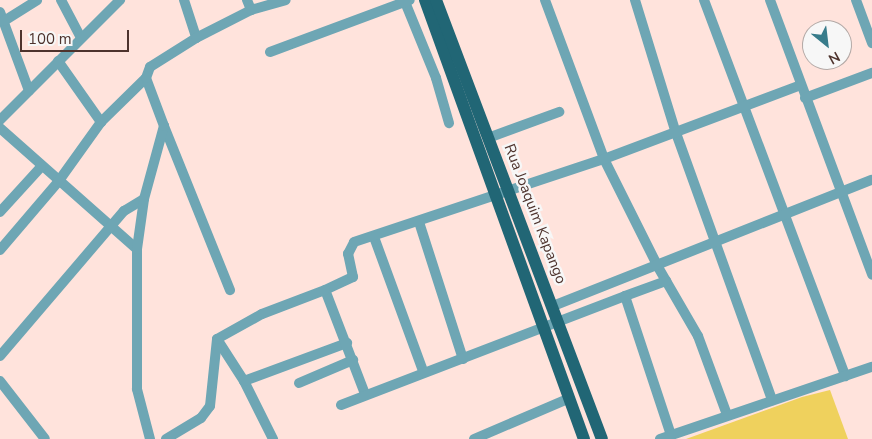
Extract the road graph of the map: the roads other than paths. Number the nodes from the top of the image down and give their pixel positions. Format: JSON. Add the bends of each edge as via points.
{"nodes":[{"id":1,"x":37,"y":0,"type":"edge"},
{"id":2,"x":60,"y":0,"type":"edge"},
{"id":3,"x":120,"y":0,"type":"edge"},
{"id":4,"x":184,"y":0,"type":"edge"},
{"id":5,"x":247,"y":0,"type":"edge"},
{"id":6,"x":286,"y":0,"type":"edge"},
{"id":7,"x":425,"y":0,"type":"edge"},
{"id":8,"x":436,"y":0,"type":"edge"},
{"id":9,"x":545,"y":0,"type":"edge"},
{"id":10,"x":635,"y":0,"type":"edge"},
{"id":11,"x":704,"y":0,"type":"edge"},
{"id":12,"x":856,"y":0,"type":"edge"},
{"id":13,"x":408,"y":1,"type":"edge"},
{"id":14,"x":773,"y":1,"type":"edge"},
{"id":15,"x":251,"y":10,"type":"junction"},
{"id":16,"x":2,"y":16,"type":"edge"},
{"id":17,"x":81,"y":38,"type":"junction"},
{"id":18,"x":196,"y":38,"type":"junction"},
{"id":19,"x":872,"y":43,"type":"edge"},
{"id":20,"x":270,"y":52,"type":"dead end"},
{"id":21,"x":58,"y":61,"type":"junction"},
{"id":22,"x":872,"y":73,"type":"edge"},
{"id":23,"x":146,"y":78,"type":"junction"},
{"id":24,"x":801,"y":86,"type":"junction"},
{"id":25,"x":29,"y":91,"type":"junction"},
{"id":26,"x":805,"y":98,"type":"junction"},
{"id":27,"x":744,"y":106,"type":"junction"},
{"id":28,"x":559,"y":112,"type":"dead end"},
{"id":29,"x":0,"y":120,"type":"edge"},
{"id":30,"x":101,"y":122,"type":"junction"},
{"id":31,"x":449,"y":123,"type":"dead end"},
{"id":32,"x":164,"y":126,"type":"junction"},
{"id":33,"x":0,"y":128,"type":"edge"},
{"id":34,"x":676,"y":133,"type":"junction"},
{"id":35,"x":488,"y":138,"type":"junction"},
{"id":36,"x":604,"y":159,"type":"junction"},
{"id":37,"x":41,"y":167,"type":"junction"},
{"id":38,"x":872,"y":180,"type":"edge"},
{"id":39,"x":58,"y":182,"type":"junction"},
{"id":40,"x":509,"y":191,"type":"junction"},
{"id":41,"x":840,"y":194,"type":"junction"},
{"id":42,"x":496,"y":196,"type":"junction"},
{"id":43,"x":144,"y":199,"type":"junction"},
{"id":44,"x":0,"y":212,"type":"edge"},
{"id":45,"x":782,"y":216,"type":"junction"},
{"id":46,"x":419,"y":222,"type":"junction"},
{"id":47,"x":110,"y":226,"type":"junction"},
{"id":48,"x":374,"y":237,"type":"junction"},
{"id":49,"x":716,"y":241,"type":"junction"},
{"id":50,"x":136,"y":249,"type":"junction"},
{"id":51,"x":0,"y":250,"type":"edge"},
{"id":52,"x":658,"y":267,"type":"junction"},
{"id":53,"x":872,"y":275,"type":"edge"},
{"id":54,"x":666,"y":282,"type":"junction"},
{"id":55,"x":230,"y":290,"type":"dead end"},
{"id":56,"x":324,"y":290,"type":"junction"},
{"id":57,"x":625,"y":296,"type":"junction"},
{"id":58,"x":553,"y":306,"type":"junction"},
{"id":59,"x":559,"y":320,"type":"junction"},
{"id":60,"x":544,"y":326,"type":"junction"},
{"id":61,"x":217,"y":339,"type":"junction"},
{"id":62,"x":348,"y":343,"type":"junction"},
{"id":63,"x":0,"y":356,"type":"edge"},
{"id":64,"x":463,"y":359,"type":"junction"},
{"id":65,"x":353,"y":360,"type":"junction"},
{"id":66,"x":872,"y":366,"type":"edge"},
{"id":67,"x":423,"y":371,"type":"junction"},
{"id":68,"x":845,"y":376,"type":"junction"},
{"id":69,"x":0,"y":381,"type":"edge"},
{"id":70,"x":244,"y":381,"type":"junction"},
{"id":71,"x":299,"y":383,"type":"dead end"},
{"id":72,"x":4,"y":394,"type":"edge"},
{"id":73,"x":365,"y":394,"type":"junction"},
{"id":74,"x":570,"y":398,"type":"junction"},
{"id":75,"x":772,"y":400,"type":"junction"},
{"id":76,"x":341,"y":405,"type":"dead end"},
{"id":77,"x":727,"y":416,"type":"junction"},
{"id":78,"x":671,"y":435,"type":"junction"},
{"id":79,"x":45,"y":439,"type":"edge"},
{"id":80,"x":150,"y":439,"type":"edge"},
{"id":81,"x":166,"y":439,"type":"edge"},
{"id":82,"x":273,"y":439,"type":"edge"},
{"id":83,"x":474,"y":439,"type":"edge"},
{"id":84,"x":584,"y":439,"type":"edge"},
{"id":85,"x":602,"y":439,"type":"edge"},
{"id":86,"x":660,"y":439,"type":"edge"}],
"edges":[{"from":1,"to":16,"type":"street"},
{"from":2,"to":17,"type":"street"},
{"from":3,"to":17,"type":"street"},
{"from":4,"to":18,"type":"street"},
{"from":5,"to":15,"type":"street"},
{"from":6,"to":15,"type":"street"},
{"from":7,"to":42,"type":"main road","name":"Rua Joaquim Kapango"},
{"from":8,"to":35,"type":"main road","name":"Rua Joaquim Kapango"},
{"from":9,"to":36,"type":"street"},
{"from":10,"to":34,"type":"street"},
{"from":11,"to":27,"type":"street"},
{"from":12,"to":19,"type":"street"},
{"from":13,"to":20,"type":"street"},
{"from":13,"to":31,"type":"street"},
{"from":14,"to":24,"type":"street"},
{"from":15,"to":18,"type":"street"},
{"from":16,"to":25,"type":"street"},
{"from":17,"to":21,"type":"street"},
{"from":18,"to":23,"type":"street","via":[[150,67]]},
{"from":21,"to":25,"type":"street"},
{"from":21,"to":30,"type":"street"},
{"from":22,"to":26,"type":"street"},
{"from":23,"to":30,"type":"street"},
{"from":23,"to":32,"type":"street"},
{"from":24,"to":26,"type":"street"},
{"from":24,"to":27,"type":"street"},
{"from":25,"to":29,"type":"street"},
{"from":26,"to":41,"type":"street"},
{"from":27,"to":34,"type":"street"},
{"from":27,"to":45,"type":"street"},
{"from":28,"to":35,"type":"street"},
{"from":30,"to":39,"type":"street"},
{"from":32,"to":43,"type":"street"},
{"from":32,"to":55,"type":"street"},
{"from":33,"to":37,"type":"street"},
{"from":34,"to":36,"type":"street"},
{"from":34,"to":49,"type":"street"},
{"from":35,"to":40,"type":"main road","name":"Rua Joaquim Kapango"},
{"from":36,"to":40,"type":"street"},
{"from":36,"to":52,"type":"street"},
{"from":37,"to":39,"type":"street"},
{"from":37,"to":44,"type":"street"},
{"from":38,"to":41,"type":"street"},
{"from":39,"to":47,"type":"street"},
{"from":39,"to":51,"type":"street"},
{"from":40,"to":42,"type":"street"},
{"from":40,"to":58,"type":"main road","name":"Rua Joaquim Kapango"},
{"from":41,"to":45,"type":"street"},
{"from":41,"to":53,"type":"street"},
{"from":42,"to":46,"type":"street"},
{"from":42,"to":60,"type":"main road","name":"Rua Joaquim Kapango"},
{"from":43,"to":47,"type":"street","via":[[124,210]]},
{"from":43,"to":50,"type":"street"},
{"from":45,"to":49,"type":"street"},
{"from":45,"to":68,"type":"street"},
{"from":46,"to":48,"type":"street"},
{"from":46,"to":64,"type":"street"},
{"from":47,"to":50,"type":"street"},
{"from":47,"to":63,"type":"street"},
{"from":48,"to":56,"type":"street","via":[[354,242],[349,249],[353,277]]},
{"from":48,"to":67,"type":"street"},
{"from":49,"to":52,"type":"street"},
{"from":49,"to":75,"type":"street"},
{"from":50,"to":80,"type":"street","via":[[137,389]]},
{"from":52,"to":54,"type":"street"},
{"from":52,"to":58,"type":"street"},
{"from":54,"to":57,"type":"street"},
{"from":54,"to":77,"type":"street","via":[[698,336]]},
{"from":56,"to":61,"type":"street","via":[[262,314]]},
{"from":56,"to":62,"type":"street"},
{"from":57,"to":59,"type":"street"},
{"from":57,"to":78,"type":"street"},
{"from":58,"to":59,"type":"main road","name":"Rua Joaquim Kapango"},
{"from":59,"to":60,"type":"street"},
{"from":59,"to":85,"type":"main road","name":"Rua Joaquim Kapango"},
{"from":60,"to":64,"type":"street"},
{"from":60,"to":74,"type":"main road","name":"Rua Joaquim Kapango"},
{"from":61,"to":70,"type":"street"},
{"from":61,"to":81,"type":"street","via":[[210,406],[201,418]]},
{"from":62,"to":65,"type":"street"},
{"from":62,"to":70,"type":"street"},
{"from":64,"to":67,"type":"street"},
{"from":65,"to":71,"type":"street"},
{"from":65,"to":73,"type":"street"},
{"from":66,"to":68,"type":"street"},
{"from":67,"to":73,"type":"street"},
{"from":68,"to":75,"type":"street"},
{"from":69,"to":72,"type":"street"},
{"from":70,"to":82,"type":"street"},
{"from":72,"to":79,"type":"street"},
{"from":73,"to":76,"type":"street"},
{"from":74,"to":83,"type":"street"},
{"from":74,"to":84,"type":"main road","name":"Rua Joaquim Kapango"},
{"from":75,"to":77,"type":"street"},
{"from":77,"to":78,"type":"street"},
{"from":78,"to":86,"type":"street"}]}
